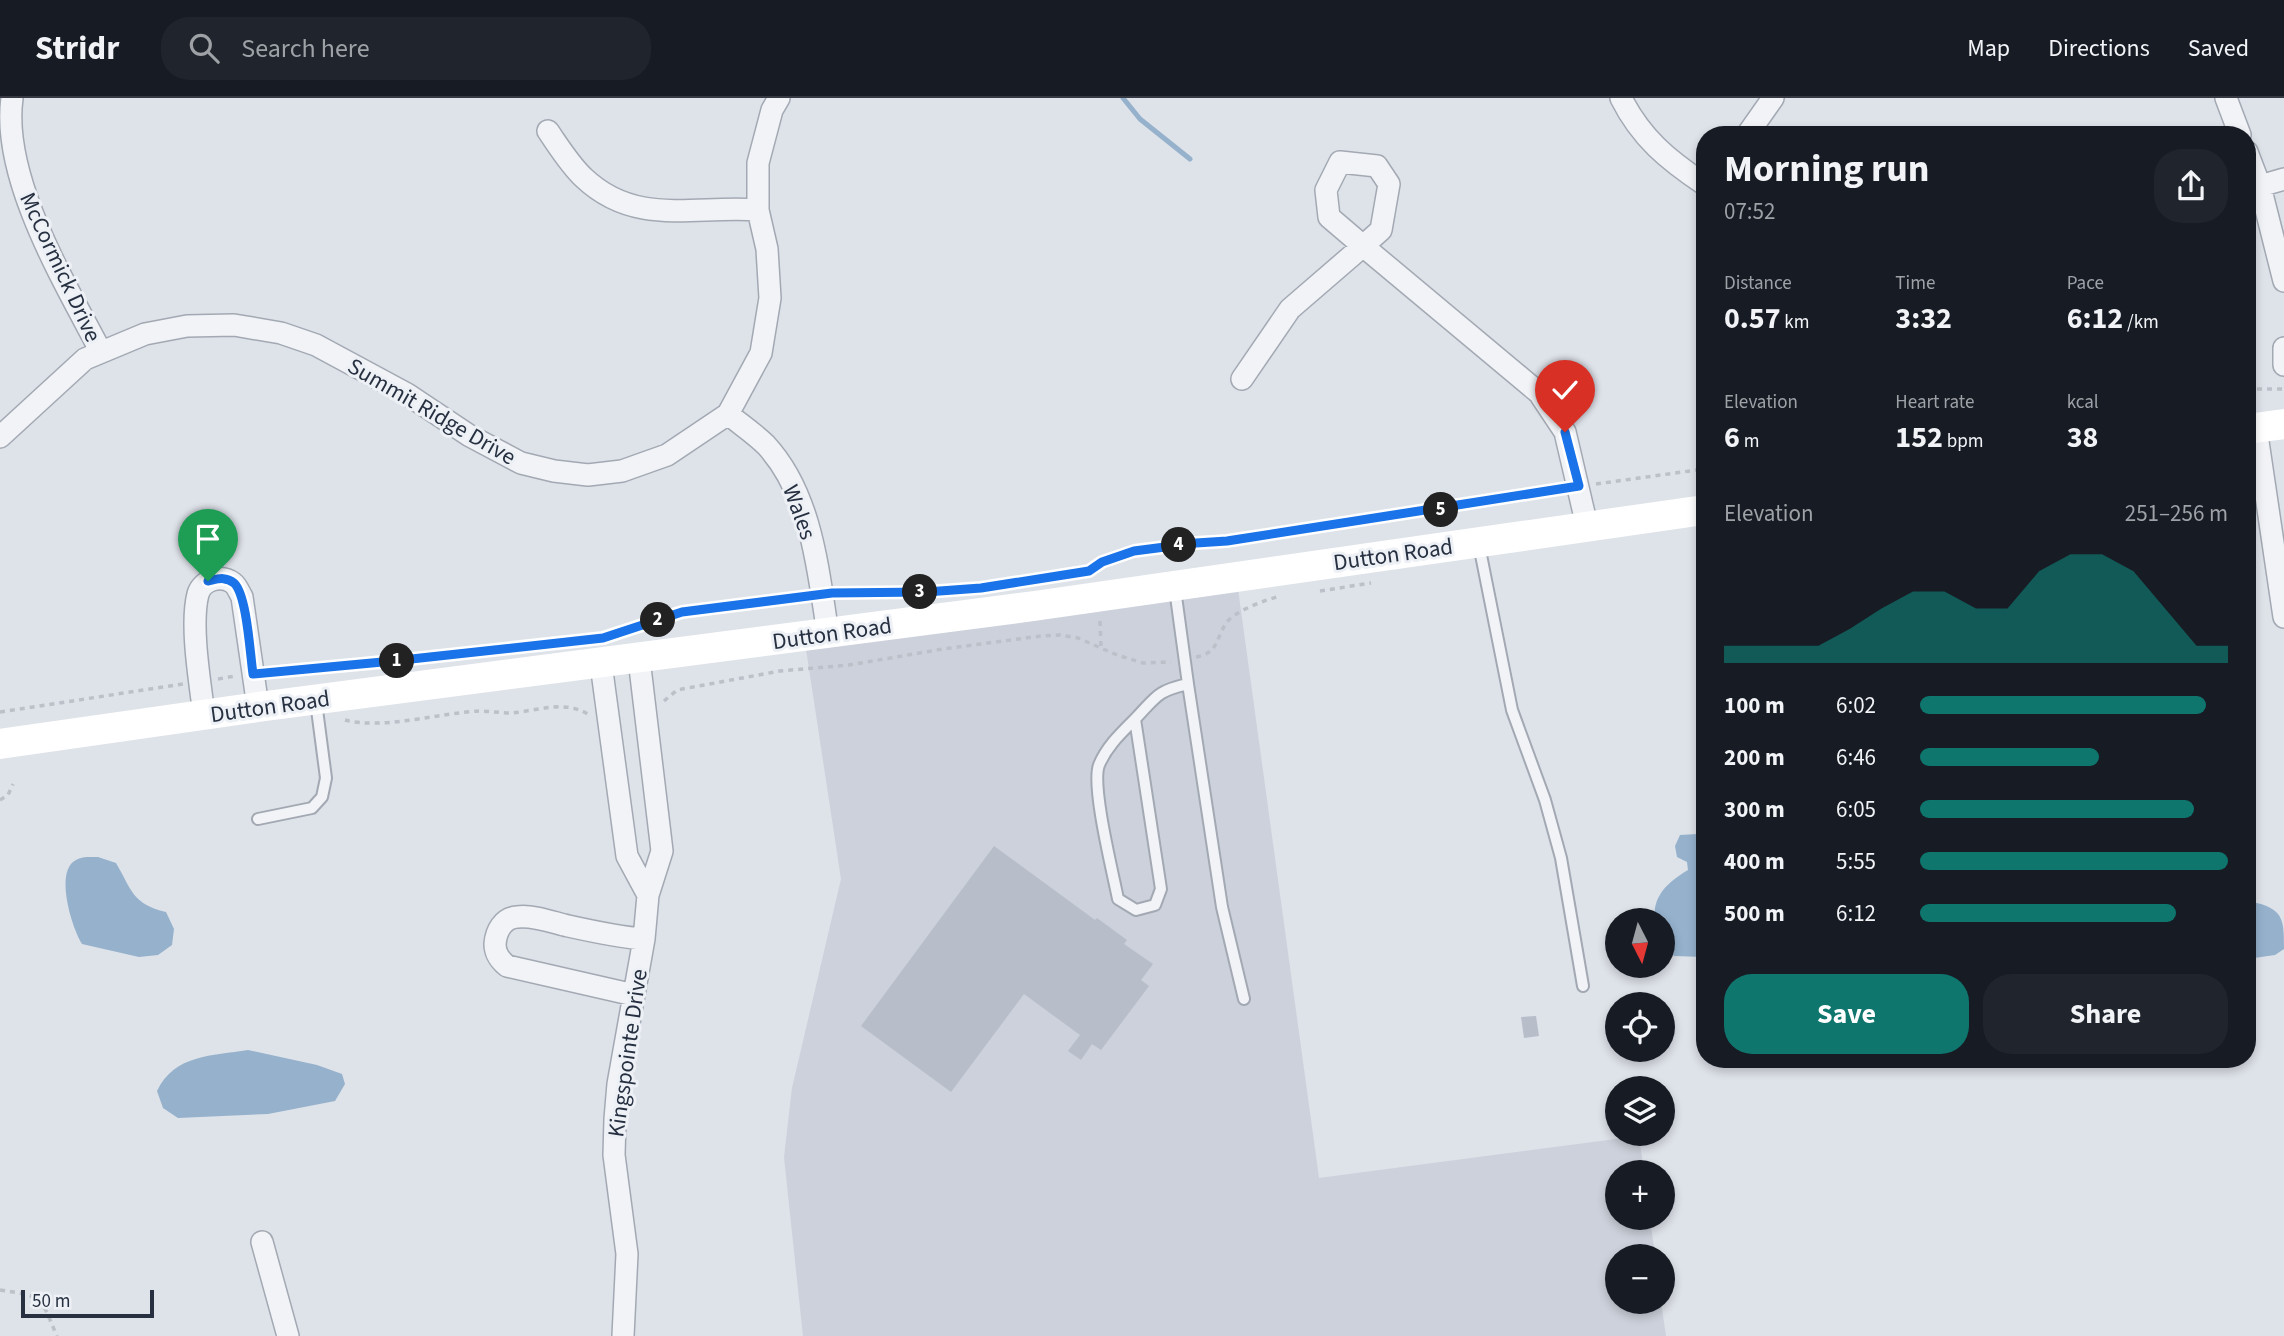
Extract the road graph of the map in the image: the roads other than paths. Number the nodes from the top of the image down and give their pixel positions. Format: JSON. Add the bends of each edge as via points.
{"nodes":[{"id":1,"x":12,"y":98,"type":"edge"},
{"id":2,"x":779,"y":98,"type":"edge"},
{"id":3,"x":1621,"y":98,"type":"edge"},
{"id":4,"x":1773,"y":98,"type":"edge"},
{"id":5,"x":2226,"y":98,"type":"edge"},
{"id":6,"x":1753,"y":126,"type":"edge"},
{"id":7,"x":2237,"y":126,"type":"edge"},
{"id":8,"x":548,"y":131,"type":"dead end"},
{"id":9,"x":2256,"y":176,"type":"edge"},
{"id":10,"x":1696,"y":178,"type":"edge"},
{"id":11,"x":2284,"y":179,"type":"edge"},
{"id":12,"x":2260,"y":186,"type":"junction"},
{"id":13,"x":758,"y":210,"type":"junction"},
{"id":14,"x":2284,"y":281,"type":"edge"},
{"id":15,"x":102,"y":352,"type":"junction"},
{"id":16,"x":1242,"y":379,"type":"dead end"},
{"id":17,"x":728,"y":414,"type":"junction"},
{"id":18,"x":2262,"y":427,"type":"edge"},
{"id":19,"x":0,"y":437,"type":"edge"},
{"id":20,"x":1696,"y":510,"type":"edge"},
{"id":21,"x":1587,"y":526,"type":"junction"},
{"id":22,"x":1478,"y":542,"type":"junction"},
{"id":23,"x":1175,"y":586,"type":"junction"},
{"id":24,"x":2284,"y":617,"type":"edge"},
{"id":25,"x":828,"y":634,"type":"junction"},
{"id":26,"x":602,"y":651,"type":"junction"},
{"id":27,"x":639,"y":659,"type":"junction"},
{"id":28,"x":1188,"y":684,"type":"junction"},
{"id":29,"x":316,"y":706,"type":"junction"},
{"id":30,"x":258,"y":707,"type":"junction"},
{"id":31,"x":204,"y":715,"type":"junction"},
{"id":32,"x":1135,"y":719,"type":"junction"},
{"id":33,"x":0,"y":744,"type":"edge"},
{"id":34,"x":258,"y":820,"type":"dead end"},
{"id":35,"x":648,"y":895,"type":"junction"},
{"id":36,"x":644,"y":939,"type":"junction"},
{"id":37,"x":1583,"y":986,"type":"dead end"},
{"id":38,"x":634,"y":995,"type":"junction"},
{"id":39,"x":1244,"y":999,"type":"dead end"},
{"id":40,"x":262,"y":1242,"type":"dead end"},
{"id":41,"x":288,"y":1336,"type":"edge"},
{"id":42,"x":623,"y":1336,"type":"edge"}],
"edges":[{"from":1,"to":15,"type":"street","name":"McCormick Drive","via":[[10,112],[24,188],[54,260]]},
{"from":2,"to":13,"type":"street","name":"Summit Ridge Drive","via":[[758,163]]},
{"from":3,"to":10,"type":"street","via":[[1652,144]]},
{"from":4,"to":6,"type":"street"},
{"from":5,"to":7,"type":"street"},
{"from":8,"to":13,"type":"street","via":[[582,177],[604,194],[641,210]]},
{"from":9,"to":12,"type":"street"},
{"from":11,"to":12,"type":"street"},
{"from":12,"to":14,"type":"street"},
{"from":13,"to":17,"type":"street","name":"Summit Ridge Drive","via":[[770,298],[761,353]]},
{"from":15,"to":17,"type":"street","name":"Summit Ridge Drive","via":[[145,334],[187,326],[234,325],[281,333],[316,345],[407,394],[521,463],[588,475],[622,471],[667,455]]},
{"from":15,"to":19,"type":"street","name":"Summit Ridge Drive","via":[[85,359]]},
{"from":16,"to":21,"type":"street","via":[[1290,309],[1363,246],[1539,393],[1565,432]]},
{"from":17,"to":25,"type":"street","name":"Wales","via":[[766,445],[792,483],[808,527]]},
{"from":18,"to":24,"type":"street"},
{"from":20,"to":21,"type":"street","name":"Dutton Road"},
{"from":21,"to":22,"type":"street","name":"Dutton Road"},
{"from":22,"to":23,"type":"street","name":"Dutton Road"},
{"from":22,"to":37,"type":"lane","via":[[1512,709],[1545,800],[1560,858]]},
{"from":23,"to":25,"type":"street","name":"Dutton Road"},
{"from":23,"to":28,"type":"lane"},
{"from":25,"to":27,"type":"street","name":"Dutton Road"},
{"from":26,"to":27,"type":"street","name":"Dutton Road"},
{"from":26,"to":29,"type":"street","name":"Dutton Road"},
{"from":26,"to":35,"type":"street","via":[[627,856]]},
{"from":27,"to":35,"type":"street","name":"Kingspointe Drive","via":[[662,851]]},
{"from":28,"to":32,"type":"lane","via":[[1164,690]]},
{"from":28,"to":39,"type":"lane","via":[[1222,907]]},
{"from":29,"to":30,"type":"street","name":"Dutton Road"},
{"from":29,"to":34,"type":"lane","via":[[326,778],[322,797],[312,808]]},
{"from":30,"to":31,"type":"street","name":"Dutton Road"},
{"from":30,"to":31,"type":"street","via":[[242,597],[235,584],[223,578],[208,581],[198,592],[196,642]]},
{"from":31,"to":33,"type":"street","name":"Dutton Road"},
{"from":32,"to":32,"type":"lane","via":[[1108,747],[1098,768],[1099,802],[1118,899],[1136,910],[1155,905],[1161,889]]},
{"from":35,"to":36,"type":"street","name":"Kingspointe Drive"},
{"from":36,"to":38,"type":"street","name":"Kingspointe Drive"},
{"from":36,"to":38,"type":"street","via":[[515,917],[504,922],[496,934],[499,959],[507,967]]},
{"from":38,"to":42,"type":"street","name":"Kingspointe Drive","via":[[615,1119],[614,1155],[627,1254]]},
{"from":40,"to":41,"type":"street"}]}
